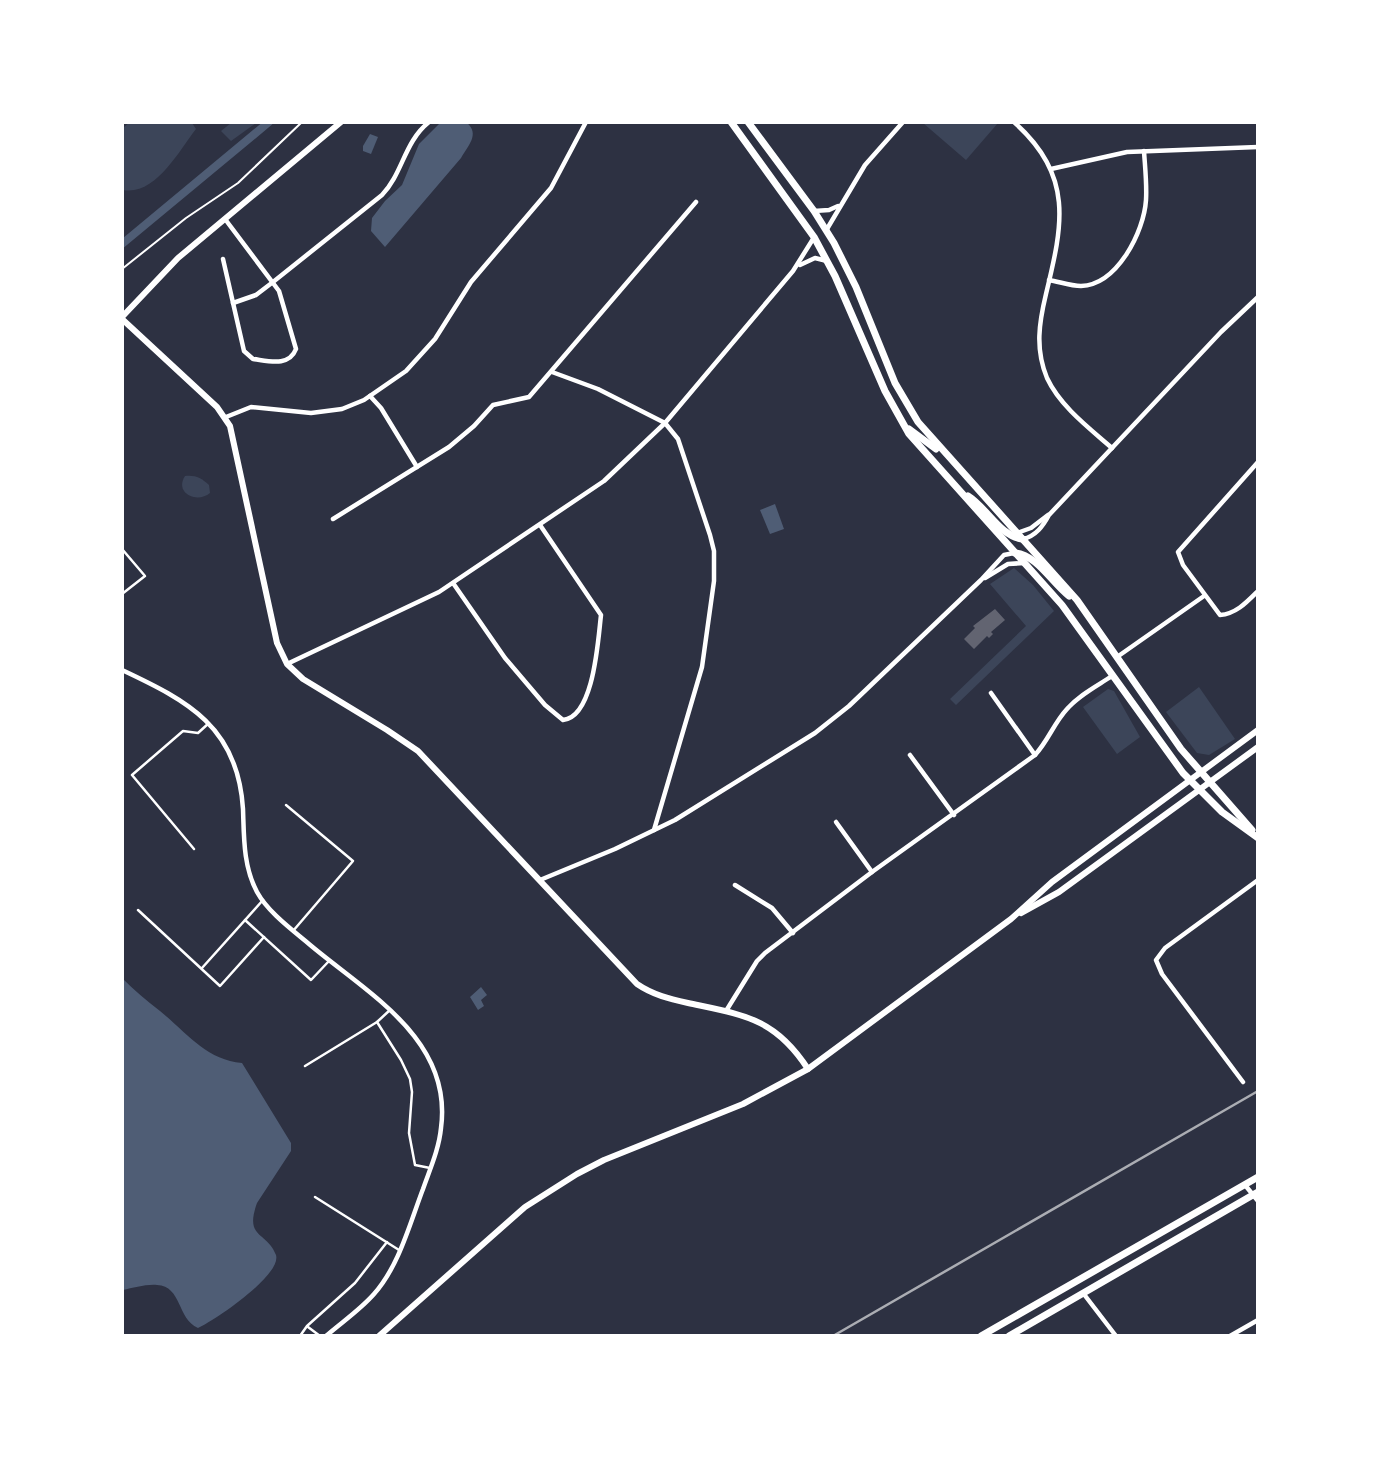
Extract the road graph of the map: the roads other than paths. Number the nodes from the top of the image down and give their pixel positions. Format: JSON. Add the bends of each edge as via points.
{"nodes":[{"id":1,"x":341,"y":122,"type":"edge"},
{"id":2,"x":429,"y":122,"type":"edge"},
{"id":3,"x":586,"y":122,"type":"edge"},
{"id":4,"x":731,"y":122,"type":"edge"},
{"id":5,"x":748,"y":122,"type":"edge"},
{"id":6,"x":903,"y":122,"type":"edge"},
{"id":7,"x":1014,"y":122,"type":"edge"},
{"id":8,"x":1258,"y":147,"type":"edge"},
{"id":9,"x":1144,"y":151,"type":"junction"},
{"id":10,"x":1051,"y":169,"type":"junction"},
{"id":11,"x":696,"y":202,"type":"dead end"},
{"id":12,"x":839,"y":205,"type":"junction"},
{"id":13,"x":814,"y":211,"type":"junction"},
{"id":14,"x":225,"y":219,"type":"junction"},
{"id":15,"x":827,"y":229,"type":"junction"},
{"id":16,"x":814,"y":237,"type":"junction"},
{"id":17,"x":223,"y":259,"type":"dead end"},
{"id":18,"x":827,"y":261,"type":"junction"},
{"id":19,"x":796,"y":268,"type":"junction"},
{"id":20,"x":1049,"y":280,"type":"junction"},
{"id":21,"x":273,"y":282,"type":"junction"},
{"id":22,"x":1258,"y":297,"type":"edge"},
{"id":23,"x":233,"y":303,"type":"junction"},
{"id":24,"x":122,"y":318,"type":"edge"},
{"id":25,"x":552,"y":372,"type":"junction"},
{"id":26,"x":370,"y":396,"type":"junction"},
{"id":27,"x":226,"y":417,"type":"junction"},
{"id":28,"x":665,"y":422,"type":"junction"},
{"id":29,"x":905,"y":427,"type":"junction"},
{"id":30,"x":1112,"y":448,"type":"junction"},
{"id":31,"x":1258,"y":462,"type":"edge"},
{"id":32,"x":417,"y":467,"type":"junction"},
{"id":33,"x":962,"y":473,"type":"junction"},
{"id":34,"x":958,"y":491,"type":"junction"},
{"id":35,"x":333,"y":519,"type":"dead end"},
{"id":36,"x":540,"y":525,"type":"junction"},
{"id":37,"x":1020,"y":536,"type":"junction"},
{"id":38,"x":122,"y":549,"type":"edge"},
{"id":39,"x":1015,"y":553,"type":"junction"},
{"id":40,"x":1024,"y":563,"type":"junction"},
{"id":41,"x":981,"y":580,"type":"junction"},
{"id":42,"x":453,"y":583,"type":"junction"},
{"id":43,"x":1258,"y":591,"type":"edge"},
{"id":44,"x":122,"y":594,"type":"edge"},
{"id":45,"x":1205,"y":596,"type":"junction"},
{"id":46,"x":1078,"y":602,"type":"junction"},
{"id":47,"x":1117,"y":657,"type":"junction"},
{"id":48,"x":287,"y":664,"type":"junction"},
{"id":49,"x":122,"y":670,"type":"edge"},
{"id":50,"x":1112,"y":676,"type":"junction"},
{"id":51,"x":990,"y":693,"type":"dead end"},
{"id":52,"x":209,"y":723,"type":"junction"},
{"id":53,"x":1258,"y":730,"type":"edge"},
{"id":54,"x":1258,"y":747,"type":"edge"},
{"id":55,"x":911,"y":755,"type":"dead end"},
{"id":56,"x":1035,"y":755,"type":"junction"},
{"id":57,"x":1201,"y":772,"type":"junction"},
{"id":58,"x":1189,"y":780,"type":"junction"},
{"id":59,"x":1210,"y":783,"type":"junction"},
{"id":60,"x":1199,"y":791,"type":"junction"},
{"id":61,"x":286,"y":805,"type":"dead end"},
{"id":62,"x":954,"y":815,"type":"junction"},
{"id":63,"x":836,"y":822,"type":"dead end"},
{"id":64,"x":653,"y":831,"type":"junction"},
{"id":65,"x":194,"y":849,"type":"dead end"},
{"id":66,"x":872,"y":872,"type":"junction"},
{"id":67,"x":1258,"y":880,"type":"edge"},
{"id":68,"x":540,"y":881,"type":"junction"},
{"id":69,"x":735,"y":885,"type":"dead end"},
{"id":70,"x":263,"y":901,"type":"junction"},
{"id":71,"x":138,"y":910,"type":"dead end"},
{"id":72,"x":1010,"y":919,"type":"junction"},
{"id":73,"x":245,"y":920,"type":"junction"},
{"id":74,"x":293,"y":931,"type":"junction"},
{"id":75,"x":793,"y":933,"type":"junction"},
{"id":76,"x":264,"y":937,"type":"junction"},
{"id":77,"x":329,"y":961,"type":"junction"},
{"id":78,"x":201,"y":968,"type":"junction"},
{"id":79,"x":390,"y":1010,"type":"junction"},
{"id":80,"x":726,"y":1011,"type":"junction"},
{"id":81,"x":377,"y":1022,"type":"junction"},
{"id":82,"x":305,"y":1066,"type":"dead end"},
{"id":83,"x":808,"y":1069,"type":"junction"},
{"id":84,"x":1243,"y":1082,"type":"dead end"},
{"id":85,"x":430,"y":1168,"type":"junction"},
{"id":86,"x":1258,"y":1177,"type":"edge"},
{"id":87,"x":1244,"y":1184,"type":"junction"},
{"id":88,"x":1256,"y":1196,"type":"edge"},
{"id":89,"x":315,"y":1197,"type":"dead end"},
{"id":90,"x":387,"y":1242,"type":"junction"},
{"id":91,"x":399,"y":1250,"type":"junction"},
{"id":92,"x":1083,"y":1293,"type":"junction"},
{"id":93,"x":1258,"y":1320,"type":"edge"},
{"id":94,"x":307,"y":1326,"type":"junction"},
{"id":95,"x":1239,"y":1334,"type":"edge"},
{"id":96,"x":300,"y":1335,"type":"edge"},
{"id":97,"x":320,"y":1335,"type":"edge"},
{"id":98,"x":326,"y":1335,"type":"edge"},
{"id":99,"x":380,"y":1335,"type":"edge"},
{"id":100,"x":981,"y":1335,"type":"edge"},
{"id":101,"x":1009,"y":1335,"type":"edge"},
{"id":102,"x":1116,"y":1335,"type":"edge"},
{"id":103,"x":1230,"y":1335,"type":"edge"}],
"edges":[{"from":1,"to":14,"type":"street"},
{"from":2,"to":21,"type":"street","via":[[415,135],[390,186]]},
{"from":3,"to":26,"type":"street","via":[[551,188],[471,282],[430,346],[406,371]]},
{"from":4,"to":16,"type":"main road"},
{"from":5,"to":13,"type":"main road"},
{"from":6,"to":12,"type":"street","via":[[865,165]]},
{"from":7,"to":10,"type":"street"},
{"from":8,"to":9,"type":"street"},
{"from":9,"to":10,"type":"street"},
{"from":9,"to":20,"type":"street","via":[[1145,209],[1130,250],[1109,274],[1094,283],[1079,286]]},
{"from":10,"to":20,"type":"street","via":[[1060,221]]},
{"from":11,"to":25,"type":"street"},
{"from":12,"to":13,"type":"street"},
{"from":12,"to":15,"type":"street"},
{"from":13,"to":15,"type":"main road"},
{"from":14,"to":21,"type":"street"},
{"from":14,"to":24,"type":"street","via":[[178,258]]},
{"from":15,"to":33,"type":"main road","via":[[905,402]]},
{"from":16,"to":18,"type":"main road"},
{"from":16,"to":19,"type":"street"},
{"from":17,"to":23,"type":"street"},
{"from":18,"to":19,"type":"street","via":[[815,258]]},
{"from":18,"to":29,"type":"main road"},
{"from":19,"to":28,"type":"street"},
{"from":20,"to":30,"type":"street","via":[[1039,327],[1044,369],[1060,398]]},
{"from":21,"to":23,"type":"street","via":[[256,295]]},
{"from":21,"to":23,"type":"street","via":[[296,349],[287,360],[248,356]]},
{"from":22,"to":30,"type":"street"},
{"from":24,"to":27,"type":"street"},
{"from":25,"to":28,"type":"street"},
{"from":25,"to":32,"type":"street","via":[[529,397],[498,402],[463,437]]},
{"from":26,"to":27,"type":"street","via":[[327,413],[251,407]]},
{"from":26,"to":32,"type":"street"},
{"from":27,"to":48,"type":"street","via":[[277,643]]},
{"from":28,"to":36,"type":"street","via":[[604,481]]},
{"from":28,"to":64,"type":"street","via":[[677,439],[710,534],[714,581],[702,667]]},
{"from":29,"to":33,"type":"main road"},
{"from":29,"to":34,"type":"main road"},
{"from":30,"to":37,"type":"street","via":[[1034,535]]},
{"from":31,"to":45,"type":"street","via":[[1178,552]]},
{"from":32,"to":35,"type":"street"},
{"from":33,"to":37,"type":"main road"},
{"from":34,"to":37,"type":"main road","via":[[977,502],[1009,535]]},
{"from":34,"to":39,"type":"main road"},
{"from":36,"to":42,"type":"street"},
{"from":36,"to":42,"type":"street","via":[[601,615],[594,669],[576,716],[569,720],[556,716],[505,659]]},
{"from":37,"to":46,"type":"main road"},
{"from":38,"to":44,"type":"lane","via":[[145,576]]},
{"from":39,"to":40,"type":"main road"},
{"from":39,"to":41,"type":"street","via":[[1004,555]]},
{"from":39,"to":46,"type":"main road","via":[[1028,556]]},
{"from":40,"to":41,"type":"street","via":[[1008,564]]},
{"from":40,"to":50,"type":"main road","via":[[1062,605]]},
{"from":41,"to":64,"type":"street","via":[[822,727]]},
{"from":42,"to":48,"type":"street"},
{"from":43,"to":45,"type":"street","via":[[1224,615],[1217,613]]},
{"from":45,"to":47,"type":"street"},
{"from":46,"to":47,"type":"main road"},
{"from":47,"to":57,"type":"main road"},
{"from":48,"to":68,"type":"street","via":[[303,679],[418,751]]},
{"from":49,"to":52,"type":"street","via":[[171,692]]},
{"from":50,"to":56,"type":"street","via":[[1065,710]]},
{"from":50,"to":58,"type":"main road"},
{"from":51,"to":56,"type":"street"},
{"from":52,"to":65,"type":"lane","via":[[198,733],[183,731],[132,775]]},
{"from":52,"to":70,"type":"street","via":[[236,771],[246,859]]},
{"from":53,"to":57,"type":"street"},
{"from":54,"to":59,"type":"street"},
{"from":55,"to":62,"type":"street"},
{"from":56,"to":62,"type":"street"},
{"from":57,"to":58,"type":"street"},
{"from":57,"to":59,"type":"main road"},
{"from":58,"to":60,"type":"main road"},
{"from":58,"to":72,"type":"street"},
{"from":59,"to":60,"type":"street"},
{"from":59,"to":60,"type":"main road","via":[[1258,838]]},
{"from":60,"to":72,"type":"street","via":[[1059,892]]},
{"from":61,"to":74,"type":"lane","via":[[353,861]]},
{"from":62,"to":66,"type":"street"},
{"from":63,"to":66,"type":"street"},
{"from":64,"to":68,"type":"street"},
{"from":66,"to":75,"type":"street"},
{"from":67,"to":84,"type":"street","via":[[1165,948],[1156,963]]},
{"from":68,"to":80,"type":"street","via":[[637,984],[665,998]]},
{"from":69,"to":75,"type":"street","via":[[772,908]]},
{"from":70,"to":73,"type":"lane"},
{"from":70,"to":74,"type":"street"},
{"from":71,"to":78,"type":"lane"},
{"from":72,"to":83,"type":"street"},
{"from":73,"to":76,"type":"lane"},
{"from":73,"to":78,"type":"lane"},
{"from":74,"to":77,"type":"street"},
{"from":75,"to":80,"type":"street","via":[[757,961]]},
{"from":76,"to":77,"type":"lane","via":[[312,980]]},
{"from":76,"to":78,"type":"lane","via":[[220,986]]},
{"from":77,"to":79,"type":"street"},
{"from":79,"to":81,"type":"lane"},
{"from":79,"to":85,"type":"street","via":[[423,1046],[439,1086],[442,1126]]},
{"from":80,"to":83,"type":"street","via":[[776,1031]]},
{"from":81,"to":82,"type":"lane"},
{"from":81,"to":85,"type":"lane","via":[[410,1079],[409,1133],[415,1165]]},
{"from":83,"to":99,"type":"street","via":[[743,1104],[604,1160],[550,1189]]},
{"from":85,"to":91,"type":"street"},
{"from":86,"to":87,"type":"main road"},
{"from":87,"to":88,"type":"street"},
{"from":87,"to":100,"type":"main road"},
{"from":88,"to":92,"type":"main road"},
{"from":89,"to":90,"type":"lane"},
{"from":90,"to":91,"type":"lane"},
{"from":90,"to":94,"type":"lane","via":[[355,1283]]},
{"from":91,"to":98,"type":"street","via":[[373,1295]]},
{"from":92,"to":101,"type":"main road"},
{"from":92,"to":102,"type":"street"},
{"from":93,"to":95,"type":"street"},
{"from":94,"to":96,"type":"lane"},
{"from":94,"to":97,"type":"lane"},
{"from":95,"to":103,"type":"street"}]}
